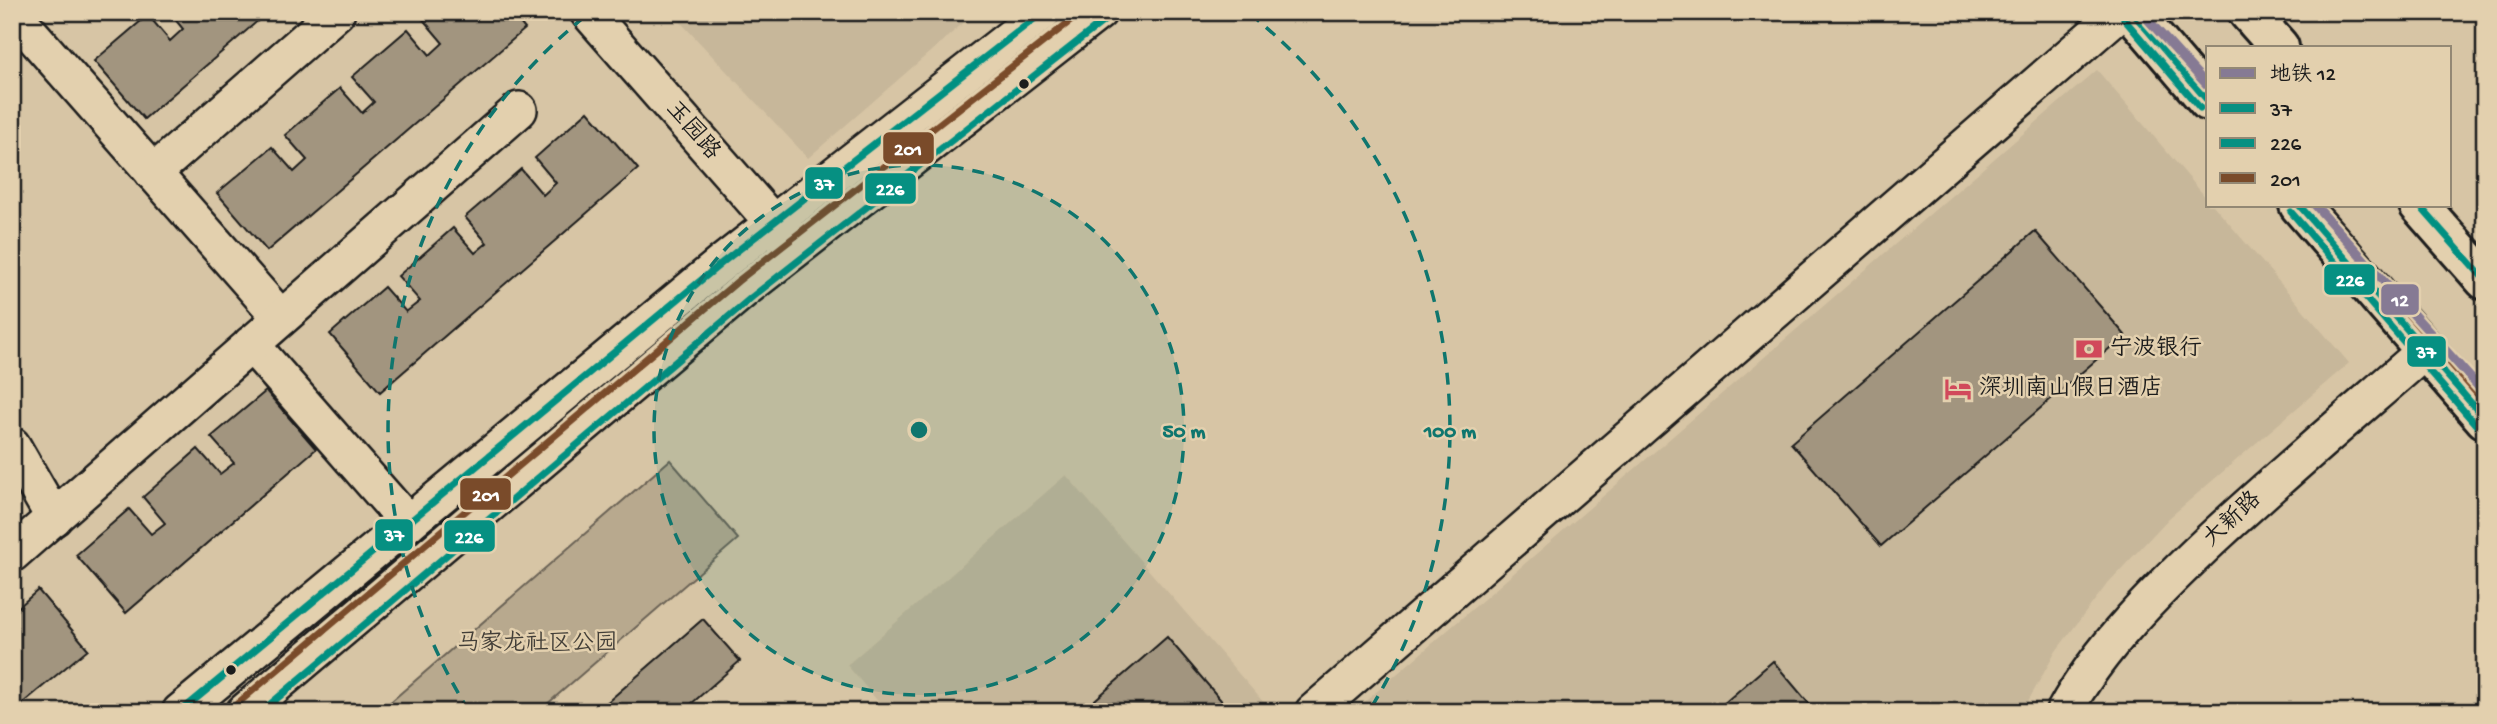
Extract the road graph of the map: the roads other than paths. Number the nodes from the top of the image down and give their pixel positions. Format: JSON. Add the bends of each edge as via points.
{"nodes":[{"id":1,"x":12,"y":12,"type":"edge"},
{"id":2,"x":337,"y":12,"type":"edge"},
{"id":3,"x":588,"y":12,"type":"edge"},
{"id":4,"x":1043,"y":12,"type":"edge"},
{"id":5,"x":1099,"y":12,"type":"edge"},
{"id":6,"x":2120,"y":12,"type":"edge"},
{"id":7,"x":2132,"y":12,"type":"edge"},
{"id":8,"x":2248,"y":12,"type":"edge"},
{"id":9,"x":2278,"y":46,"type":"edge"},
{"id":10,"x":2206,"y":99,"type":"edge"},
{"id":11,"x":519,"y":110,"type":"dead end"},
{"id":12,"x":153,"y":173,"type":"junction"},
{"id":13,"x":2300,"y":206,"type":"edge"},
{"id":14,"x":2419,"y":206,"type":"edge"},
{"id":15,"x":773,"y":223,"type":"junction"},
{"id":16,"x":796,"y":249,"type":"junction"},
{"id":17,"x":2485,"y":280,"type":"edge"},
{"id":18,"x":281,"y":318,"type":"junction"},
{"id":19,"x":251,"y":344,"type":"junction"},
{"id":20,"x":2425,"y":351,"type":"junction"},
{"id":21,"x":2485,"y":419,"type":"edge"},
{"id":22,"x":12,"y":445,"type":"edge"},
{"id":23,"x":54,"y":518,"type":"junction"},
{"id":24,"x":408,"y":523,"type":"junction"},
{"id":25,"x":12,"y":554,"type":"edge"},
{"id":26,"x":180,"y":712,"type":"edge"},
{"id":27,"x":244,"y":712,"type":"edge"},
{"id":28,"x":1313,"y":712,"type":"edge"},
{"id":29,"x":2064,"y":712,"type":"edge"}],
"edges":[{"from":1,"to":12,"type":"street"},
{"from":2,"to":12,"type":"street"},
{"from":3,"to":15,"type":"street","name":"玉园路"},
{"from":4,"to":15,"type":"street"},
{"from":5,"to":16,"type":"street"},
{"from":6,"to":28,"type":"street"},
{"from":7,"to":10,"type":"main road"},
{"from":8,"to":9,"type":"main road"},
{"from":11,"to":18,"type":"street"},
{"from":12,"to":18,"type":"street"},
{"from":13,"to":20,"type":"main road"},
{"from":14,"to":17,"type":"main road"},
{"from":15,"to":16,"type":"street","name":"玉园路"},
{"from":15,"to":24,"type":"street"},
{"from":16,"to":27,"type":"street"},
{"from":18,"to":19,"type":"street"},
{"from":19,"to":23,"type":"street"},
{"from":19,"to":24,"type":"street"},
{"from":20,"to":21,"type":"main road"},
{"from":20,"to":29,"type":"street","name":"大新路","via":[[2166,583],[2114,642]]},
{"from":22,"to":23,"type":"street"},
{"from":23,"to":25,"type":"street"},
{"from":24,"to":26,"type":"street"}]}
